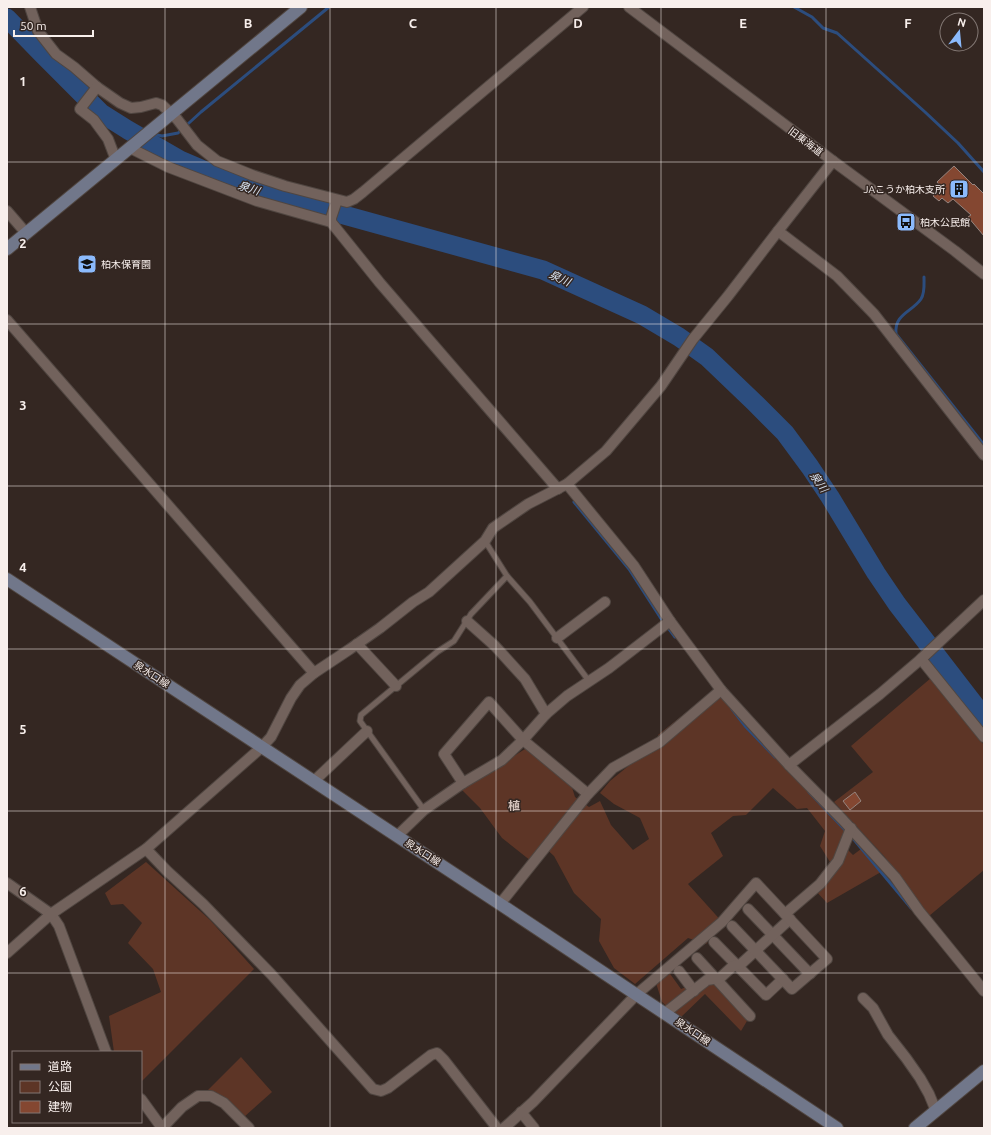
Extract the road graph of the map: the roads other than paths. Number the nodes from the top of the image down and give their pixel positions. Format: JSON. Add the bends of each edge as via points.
{"nodes":[{"id":1,"x":30,"y":7,"type":"edge"},
{"id":2,"x":300,"y":7,"type":"edge"},
{"id":3,"x":584,"y":7,"type":"edge"},
{"id":4,"x":629,"y":7,"type":"edge"},
{"id":5,"x":96,"y":88,"type":"junction"},
{"id":6,"x":172,"y":114,"type":"junction"},
{"id":7,"x":133,"y":146,"type":"junction"},
{"id":8,"x":116,"y":160,"type":"junction"},
{"id":9,"x":833,"y":161,"type":"junction"},
{"id":10,"x":336,"y":202,"type":"junction"},
{"id":11,"x":7,"y":211,"type":"edge"},
{"id":12,"x":331,"y":220,"type":"junction"},
{"id":13,"x":778,"y":231,"type":"junction"},
{"id":14,"x":26,"y":233,"type":"junction"},
{"id":15,"x":7,"y":249,"type":"edge"},
{"id":16,"x":984,"y":274,"type":"edge"},
{"id":17,"x":7,"y":320,"type":"edge"},
{"id":18,"x":984,"y":455,"type":"edge"},
{"id":19,"x":562,"y":486,"type":"junction"},
{"id":20,"x":485,"y":541,"type":"junction"},
{"id":21,"x":507,"y":576,"type":"junction"},
{"id":22,"x":7,"y":579,"type":"edge"},
{"id":23,"x":984,"y":600,"type":"edge"},
{"id":24,"x":605,"y":602,"type":"dead end"},
{"id":25,"x":467,"y":621,"type":"junction"},
{"id":26,"x":670,"y":621,"type":"junction"},
{"id":27,"x":556,"y":638,"type":"junction"},
{"id":28,"x":357,"y":644,"type":"junction"},
{"id":29,"x":924,"y":656,"type":"junction"},
{"id":30,"x":314,"y":673,"type":"junction"},
{"id":31,"x":589,"y":681,"type":"junction"},
{"id":32,"x":396,"y":686,"type":"junction"},
{"id":33,"x":721,"y":690,"type":"junction"},
{"id":34,"x":546,"y":714,"type":"junction"},
{"id":35,"x":367,"y":731,"type":"junction"},
{"id":36,"x":984,"y":737,"type":"edge"},
{"id":37,"x":523,"y":740,"type":"junction"},
{"id":38,"x":262,"y":747,"type":"junction"},
{"id":39,"x":789,"y":765,"type":"junction"},
{"id":40,"x":314,"y":781,"type":"junction"},
{"id":41,"x":463,"y":783,"type":"junction"},
{"id":42,"x":588,"y":794,"type":"junction"},
{"id":43,"x":424,"y":810,"type":"junction"},
{"id":44,"x":851,"y":828,"type":"junction"},
{"id":45,"x":397,"y":836,"type":"junction"},
{"id":46,"x":146,"y":849,"type":"junction"},
{"id":47,"x":7,"y":883,"type":"edge"},
{"id":48,"x":500,"y":904,"type":"junction"},
{"id":49,"x":748,"y":909,"type":"dead end"},
{"id":50,"x":51,"y":914,"type":"junction"},
{"id":51,"x":788,"y":916,"type":"junction"},
{"id":52,"x":732,"y":926,"type":"dead end"},
{"id":53,"x":773,"y":935,"type":"junction"},
{"id":54,"x":714,"y":942,"type":"dead end"},
{"id":55,"x":756,"y":951,"type":"junction"},
{"id":56,"x":7,"y":953,"type":"edge"},
{"id":57,"x":697,"y":958,"type":"dead end"},
{"id":58,"x":736,"y":965,"type":"junction"},
{"id":59,"x":679,"y":971,"type":"dead end"},
{"id":60,"x":810,"y":974,"type":"junction"},
{"id":61,"x":716,"y":978,"type":"junction"},
{"id":62,"x":783,"y":979,"type":"junction"},
{"id":63,"x":694,"y":990,"type":"junction"},
{"id":64,"x":984,"y":991,"type":"edge"},
{"id":65,"x":637,"y":994,"type":"junction"},
{"id":66,"x":864,"y":998,"type":"dead end"},
{"id":67,"x":665,"y":1013,"type":"junction"},
{"id":68,"x":750,"y":1016,"type":"dead end"},
{"id":69,"x":106,"y":1051,"type":"edge"},
{"id":70,"x":984,"y":1071,"type":"edge"},
{"id":71,"x":142,"y":1100,"type":"edge"},
{"id":72,"x":936,"y":1111,"type":"junction"},
{"id":73,"x":521,"y":1112,"type":"junction"},
{"id":74,"x":162,"y":1128,"type":"edge"},
{"id":75,"x":249,"y":1128,"type":"edge"},
{"id":76,"x":497,"y":1128,"type":"edge"},
{"id":77,"x":504,"y":1128,"type":"edge"},
{"id":78,"x":534,"y":1128,"type":"edge"},
{"id":79,"x":837,"y":1128,"type":"edge"},
{"id":80,"x":916,"y":1128,"type":"edge"}],
"edges":[{"from":1,"to":5,"type":"street","via":[[38,31],[56,54]]},
{"from":2,"to":6,"type":"main road"},
{"from":3,"to":10,"type":"street","via":[[354,200]]},
{"from":4,"to":9,"type":"street","name":"旧東海道"},
{"from":5,"to":6,"type":"street","via":[[131,108],[156,103]]},
{"from":5,"to":8,"type":"street","via":[[80,109],[94,120],[108,139]]},
{"from":6,"to":7,"type":"main road"},
{"from":6,"to":10,"type":"street","via":[[196,145],[218,161],[252,175]]},
{"from":7,"to":8,"type":"main road"},
{"from":7,"to":12,"type":"street","via":[[168,167],[257,202]]},
{"from":8,"to":14,"type":"main road"},
{"from":9,"to":13,"type":"street"},
{"from":9,"to":16,"type":"street","name":"旧東海道"},
{"from":10,"to":12,"type":"street"},
{"from":11,"to":14,"type":"street"},
{"from":12,"to":19,"type":"street","via":[[380,283]]},
{"from":13,"to":18,"type":"street","via":[[837,276],[874,314]]},
{"from":13,"to":19,"type":"street","via":[[692,338],[661,386],[606,451]]},
{"from":14,"to":15,"type":"main road"},
{"from":17,"to":30,"type":"street"},
{"from":19,"to":20,"type":"street","via":[[528,504],[493,528]]},
{"from":19,"to":26,"type":"street","via":[[634,566]]},
{"from":20,"to":21,"type":"lane"},
{"from":20,"to":28,"type":"street","via":[[429,592]]},
{"from":21,"to":25,"type":"lane"},
{"from":21,"to":27,"type":"lane"},
{"from":22,"to":38,"type":"main road","name":"泉水口線"},
{"from":23,"to":29,"type":"street"},
{"from":24,"to":27,"type":"street"},
{"from":25,"to":32,"type":"lane","via":[[454,641]]},
{"from":25,"to":34,"type":"street","via":[[495,646],[525,679]]},
{"from":26,"to":31,"type":"street"},
{"from":26,"to":33,"type":"street"},
{"from":27,"to":31,"type":"lane"},
{"from":28,"to":30,"type":"street"},
{"from":28,"to":32,"type":"street"},
{"from":29,"to":36,"type":"street"},
{"from":29,"to":39,"type":"street"},
{"from":30,"to":38,"type":"street","via":[[300,685],[271,737]]},
{"from":31,"to":34,"type":"street"},
{"from":32,"to":35,"type":"lane","via":[[361,714],[360,721]]},
{"from":33,"to":39,"type":"street"},
{"from":33,"to":42,"type":"street","via":[[660,742],[613,768]]},
{"from":34,"to":37,"type":"street"},
{"from":35,"to":40,"type":"street"},
{"from":35,"to":43,"type":"lane"},
{"from":37,"to":41,"type":"street","via":[[502,760]]},
{"from":37,"to":41,"type":"street","via":[[489,702],[444,754]]},
{"from":37,"to":42,"type":"street"},
{"from":38,"to":40,"type":"main road","name":"泉水口線"},
{"from":38,"to":46,"type":"street"},
{"from":39,"to":44,"type":"street"},
{"from":40,"to":45,"type":"main road","name":"泉水口線"},
{"from":41,"to":43,"type":"street"},
{"from":42,"to":48,"type":"street"},
{"from":43,"to":45,"type":"street"},
{"from":44,"to":51,"type":"street","via":[[838,861],[820,884]]},
{"from":44,"to":64,"type":"street","via":[[895,877],[919,911]]},
{"from":45,"to":48,"type":"main road","name":"泉水口線"},
{"from":46,"to":50,"type":"street"},
{"from":46,"to":76,"type":"street","via":[[271,974],[373,1089],[381,1091],[388,1088],[437,1053]]},
{"from":47,"to":50,"type":"street"},
{"from":48,"to":65,"type":"main road","name":"泉水口線"},
{"from":49,"to":53,"type":"street"},
{"from":50,"to":56,"type":"street"},
{"from":50,"to":69,"type":"street","via":[[59,926]]},
{"from":51,"to":53,"type":"street"},
{"from":51,"to":60,"type":"street","via":[[827,959]]},
{"from":51,"to":65,"type":"street","via":[[756,883],[722,922]]},
{"from":52,"to":55,"type":"street"},
{"from":53,"to":55,"type":"street"},
{"from":53,"to":60,"type":"street"},
{"from":54,"to":58,"type":"street"},
{"from":55,"to":58,"type":"street","via":[[741,964]]},
{"from":55,"to":62,"type":"street"},
{"from":57,"to":61,"type":"street"},
{"from":58,"to":61,"type":"street","via":[[720,978]]},
{"from":58,"to":62,"type":"street","via":[[766,995]]},
{"from":59,"to":63,"type":"street"},
{"from":60,"to":62,"type":"street","via":[[792,989]]},
{"from":61,"to":63,"type":"street","via":[[707,980]]},
{"from":61,"to":68,"type":"street"},
{"from":63,"to":67,"type":"street"},
{"from":65,"to":67,"type":"main road","name":"泉水口線"},
{"from":65,"to":73,"type":"street"},
{"from":66,"to":72,"type":"street","via":[[920,1078]]},
{"from":67,"to":79,"type":"main road","name":"泉水口線"},
{"from":70,"to":72,"type":"main road"},
{"from":71,"to":74,"type":"street"},
{"from":72,"to":80,"type":"main road"},
{"from":73,"to":77,"type":"street"},
{"from":73,"to":78,"type":"street"},
{"from":74,"to":75,"type":"street","via":[[182,1107],[198,1096],[211,1096],[224,1103]]}]}
